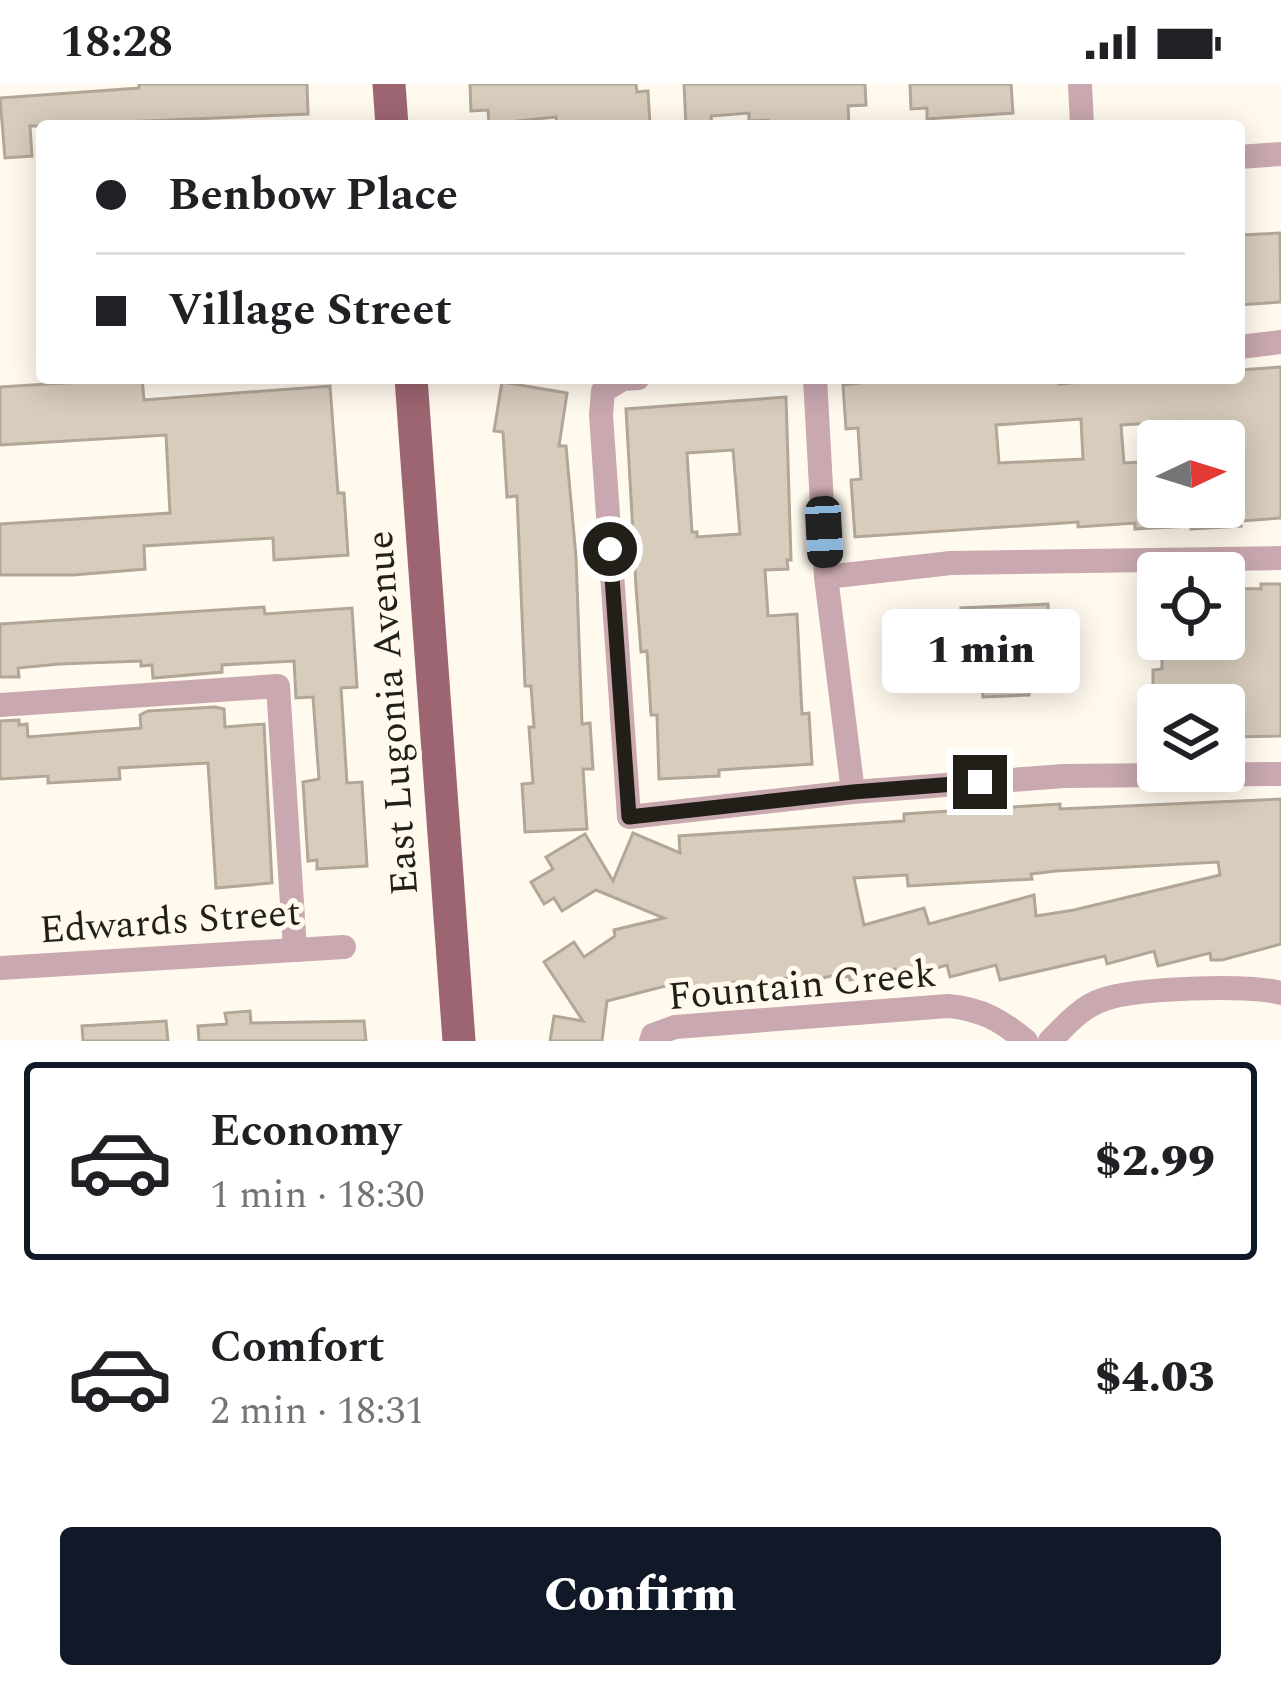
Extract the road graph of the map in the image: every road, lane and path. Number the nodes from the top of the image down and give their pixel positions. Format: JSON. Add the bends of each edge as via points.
{"nodes":[{"id":1,"x":389,"y":84,"type":"edge"},
{"id":2,"x":1080,"y":84,"type":"edge"},
{"id":3,"x":392,"y":120,"type":"edge"},
{"id":4,"x":1082,"y":120,"type":"edge"},
{"id":5,"x":1281,"y":154,"type":"edge"},
{"id":6,"x":1245,"y":157,"type":"edge"},
{"id":7,"x":1281,"y":342,"type":"edge"},
{"id":8,"x":1245,"y":346,"type":"edge"},
{"id":9,"x":410,"y":384,"type":"edge"},
{"id":10,"x":615,"y":384,"type":"edge"},
{"id":11,"x":815,"y":384,"type":"edge"},
{"id":12,"x":1281,"y":558,"type":"edge"},
{"id":13,"x":826,"y":577,"type":"junction"},
{"id":14,"x":0,"y":705,"type":"edge"},
{"id":15,"x":1281,"y":774,"type":"edge"},
{"id":16,"x":853,"y":792,"type":"junction"},
{"id":17,"x":344,"y":947,"type":"dead end"},
{"id":18,"x":295,"y":950,"type":"junction"},
{"id":19,"x":0,"y":968,"type":"edge"},
{"id":20,"x":1281,"y":993,"type":"edge"},
{"id":21,"x":736,"y":1022,"type":"junction"},
{"id":22,"x":459,"y":1041,"type":"edge"},
{"id":23,"x":651,"y":1041,"type":"edge"},
{"id":24,"x":711,"y":1041,"type":"edge"},
{"id":25,"x":1026,"y":1041,"type":"edge"},
{"id":26,"x":1050,"y":1041,"type":"edge"}],
"edges":[{"from":1,"to":3,"type":"main road"},
{"from":2,"to":4,"type":"street"},
{"from":5,"to":6,"type":"street"},
{"from":7,"to":8,"type":"street"},
{"from":9,"to":22,"type":"main road","name":"East Lugonia Avenue"},
{"from":10,"to":16,"type":"street","via":[[603,391],[601,415],[629,817]]},
{"from":11,"to":13,"type":"street"},
{"from":12,"to":13,"type":"street","via":[[973,562]]},
{"from":13,"to":16,"type":"street"},
{"from":14,"to":18,"type":"street","via":[[278,686]]},
{"from":15,"to":16,"type":"street","via":[[1064,776]]},
{"from":17,"to":18,"type":"street","name":"Edwards Street"},
{"from":18,"to":19,"type":"street","name":"Edwards Street"},
{"from":20,"to":26,"type":"street","via":[[1144,992],[1102,1000]]},
{"from":21,"to":23,"type":"street","name":"Fountain Creek","via":[[675,1027]]},
{"from":21,"to":24,"type":"street"},
{"from":21,"to":25,"type":"street","name":"Fountain Creek","via":[[948,1006],[977,1009]]}]}
